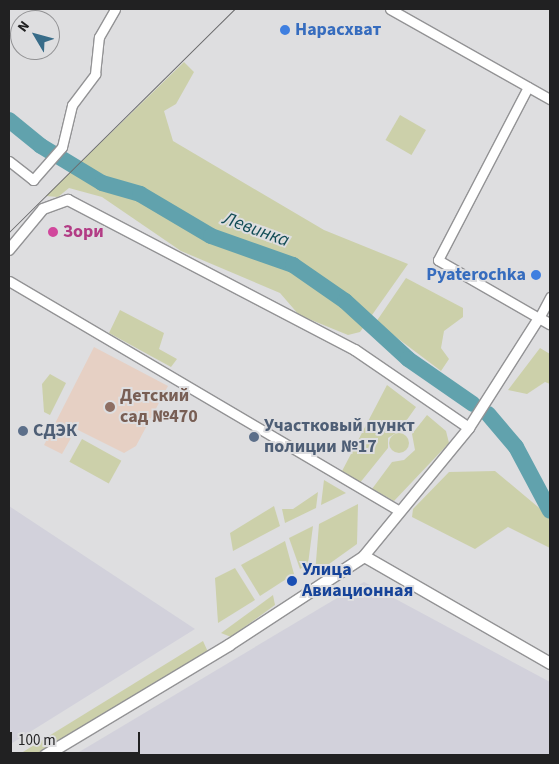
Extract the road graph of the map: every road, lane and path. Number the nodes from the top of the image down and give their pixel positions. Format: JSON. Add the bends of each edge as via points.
{"nodes":[{"id":1,"x":115,"y":9,"type":"edge"},
{"id":2,"x":390,"y":9,"type":"edge"},
{"id":3,"x":528,"y":87,"type":"junction"},
{"id":4,"x":550,"y":99,"type":"edge"},
{"id":5,"x":9,"y":161,"type":"edge"},
{"id":6,"x":9,"y":250,"type":"edge"},
{"id":7,"x":9,"y":280,"type":"edge"},
{"id":8,"x":550,"y":298,"type":"edge"},
{"id":9,"x":539,"y":318,"type":"junction"},
{"id":10,"x":550,"y":324,"type":"edge"},
{"id":11,"x":469,"y":428,"type":"junction"},
{"id":12,"x":399,"y":511,"type":"junction"},
{"id":13,"x":364,"y":556,"type":"junction"},
{"id":14,"x":550,"y":663,"type":"edge"},
{"id":15,"x":45,"y":755,"type":"edge"}],
"edges":[{"from":1,"to":5,"type":"street","via":[[99,37],[95,74],[72,105],[62,147],[33,180]]},
{"from":2,"to":3,"type":"street"},
{"from":3,"to":4,"type":"street"},
{"from":3,"to":9,"type":"street","via":[[438,260]]},
{"from":6,"to":11,"type":"street","via":[[44,209],[68,200],[355,350]]},
{"from":7,"to":12,"type":"street"},
{"from":8,"to":9,"type":"street"},
{"from":9,"to":10,"type":"street"},
{"from":9,"to":11,"type":"street"},
{"from":11,"to":12,"type":"street"},
{"from":12,"to":13,"type":"street"},
{"from":13,"to":14,"type":"main road"},
{"from":13,"to":15,"type":"main road","via":[[228,645]]}]}
